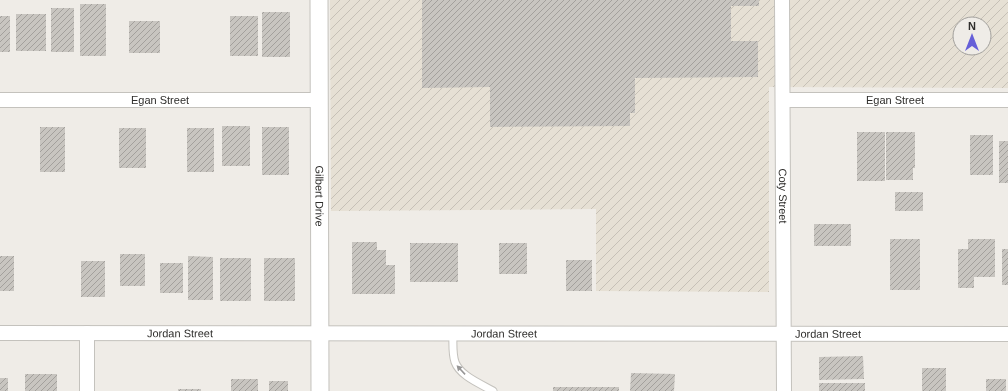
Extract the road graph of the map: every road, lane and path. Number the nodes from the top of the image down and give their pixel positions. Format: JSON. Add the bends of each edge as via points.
{"nodes":[{"id":1,"x":319,"y":0,"type":"edge"},
{"id":2,"x":782,"y":0,"type":"edge"},
{"id":3,"x":0,"y":100,"type":"edge"},
{"id":4,"x":319,"y":100,"type":"junction"},
{"id":5,"x":783,"y":100,"type":"junction"},
{"id":6,"x":1008,"y":100,"type":"edge"},
{"id":7,"x":0,"y":333,"type":"edge"},
{"id":8,"x":87,"y":333,"type":"junction"},
{"id":9,"x":320,"y":333,"type":"junction"},
{"id":10,"x":453,"y":333,"type":"junction"},
{"id":11,"x":784,"y":333,"type":"junction"},
{"id":12,"x":1008,"y":334,"type":"edge"},
{"id":13,"x":87,"y":391,"type":"edge"},
{"id":14,"x":320,"y":391,"type":"edge"},
{"id":15,"x":493,"y":391,"type":"edge"},
{"id":16,"x":784,"y":391,"type":"edge"}],
"edges":[{"from":1,"to":4,"type":"street","name":"Gilbert Drive"},
{"from":2,"to":5,"type":"street","name":"Coty Street"},
{"from":3,"to":4,"type":"street","name":"Egan Street"},
{"from":4,"to":9,"type":"street","name":"Gilbert Drive"},
{"from":5,"to":6,"type":"street","name":"Egan Street"},
{"from":5,"to":11,"type":"street","name":"Coty Street"},
{"from":7,"to":8,"type":"street","name":"Jordan Street"},
{"from":8,"to":9,"type":"street","name":"Jordan Street"},
{"from":8,"to":13,"type":"street"},
{"from":9,"to":10,"type":"street","name":"Jordan Street"},
{"from":9,"to":14,"type":"street","name":"Gilbert Drive"},
{"from":10,"to":11,"type":"street","name":"Jordan Street"},
{"from":15,"to":10,"type":"lane","one_way":true,"via":[[460,371],[453,350]]},
{"from":11,"to":12,"type":"street","name":"Jordan Street"},
{"from":11,"to":16,"type":"street","name":"Coty Street"}]}
